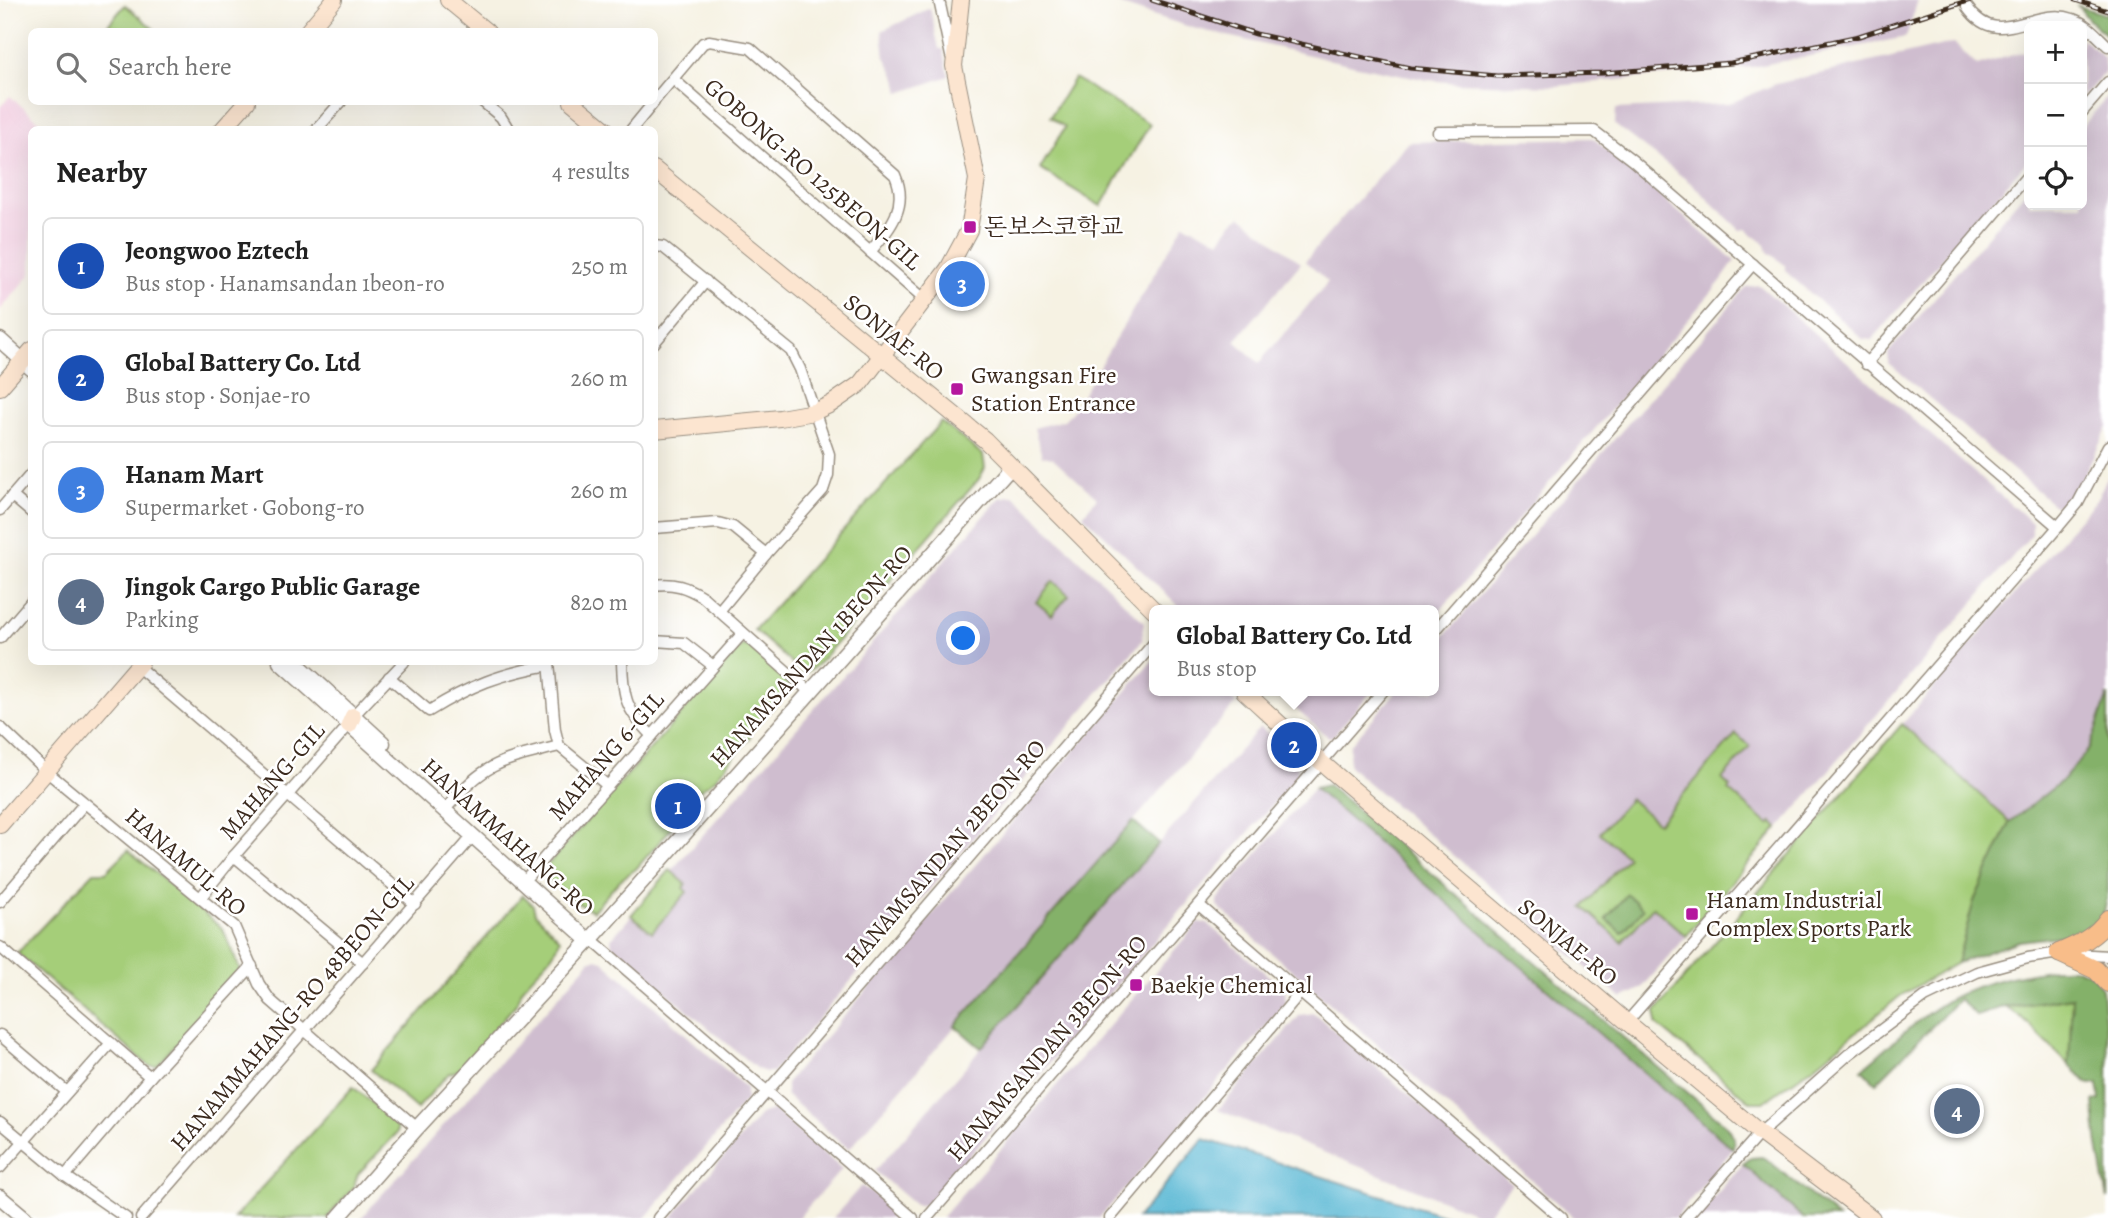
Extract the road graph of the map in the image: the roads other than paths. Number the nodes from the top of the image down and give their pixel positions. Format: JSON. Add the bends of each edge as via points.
{"nodes":[{"id":1,"x":334,"y":0,"type":"edge"},
{"id":2,"x":448,"y":0,"type":"edge"},
{"id":3,"x":939,"y":0,"type":"edge"},
{"id":4,"x":961,"y":0,"type":"edge"},
{"id":5,"x":1967,"y":7,"type":"dead end"},
{"id":6,"x":310,"y":28,"type":"edge"},
{"id":7,"x":482,"y":28,"type":"edge"},
{"id":8,"x":2108,"y":46,"type":"edge"},
{"id":9,"x":954,"y":66,"type":"junction"},
{"id":10,"x":673,"y":79,"type":"junction"},
{"id":11,"x":2108,"y":82,"type":"edge"},
{"id":12,"x":658,"y":96,"type":"edge"},
{"id":13,"x":244,"y":105,"type":"edge"},
{"id":14,"x":338,"y":105,"type":"edge"},
{"id":15,"x":487,"y":105,"type":"edge"},
{"id":16,"x":576,"y":105,"type":"edge"},
{"id":17,"x":651,"y":105,"type":"edge"},
{"id":18,"x":2087,"y":106,"type":"edge"},
{"id":19,"x":226,"y":126,"type":"edge"},
{"id":20,"x":320,"y":126,"type":"edge"},
{"id":21,"x":507,"y":126,"type":"edge"},
{"id":22,"x":601,"y":126,"type":"edge"},
{"id":23,"x":634,"y":126,"type":"edge"},
{"id":24,"x":1438,"y":132,"type":"dead end"},
{"id":25,"x":658,"y":172,"type":"edge"},
{"id":26,"x":2024,"y":180,"type":"edge"},
{"id":27,"x":658,"y":246,"type":"edge"},
{"id":28,"x":870,"y":252,"type":"junction"},
{"id":29,"x":1753,"y":264,"type":"junction"},
{"id":30,"x":706,"y":281,"type":"junction"},
{"id":31,"x":925,"y":300,"type":"junction"},
{"id":32,"x":658,"y":338,"type":"edge"},
{"id":33,"x":0,"y":340,"type":"edge"},
{"id":34,"x":881,"y":356,"type":"junction"},
{"id":35,"x":28,"y":359,"type":"edge"},
{"id":36,"x":28,"y":361,"type":"edge"},
{"id":37,"x":1866,"y":364,"type":"junction"},
{"id":38,"x":0,"y":387,"type":"edge"},
{"id":39,"x":814,"y":412,"type":"junction"},
{"id":40,"x":658,"y":430,"type":"edge"},
{"id":41,"x":2108,"y":446,"type":"edge"},
{"id":42,"x":1010,"y":467,"type":"junction"},
{"id":43,"x":28,"y":478,"type":"edge"},
{"id":44,"x":12,"y":496,"type":"junction"},
{"id":45,"x":0,"y":510,"type":"edge"},
{"id":46,"x":28,"y":510,"type":"edge"},
{"id":47,"x":2058,"y":527,"type":"junction"},
{"id":48,"x":658,"y":528,"type":"edge"},
{"id":49,"x":766,"y":554,"type":"junction"},
{"id":50,"x":658,"y":584,"type":"edge"},
{"id":51,"x":1149,"y":605,"type":"edge"},
{"id":52,"x":28,"y":606,"type":"edge"},
{"id":53,"x":719,"y":611,"type":"junction"},
{"id":54,"x":1439,"y":626,"type":"edge"},
{"id":55,"x":743,"y":633,"type":"junction"},
{"id":56,"x":0,"y":638,"type":"edge"},
{"id":57,"x":658,"y":641,"type":"edge"},
{"id":58,"x":1149,"y":649,"type":"edge"},
{"id":59,"x":138,"y":665,"type":"edge"},
{"id":60,"x":140,"y":665,"type":"edge"},
{"id":61,"x":284,"y":665,"type":"edge"},
{"id":62,"x":298,"y":665,"type":"edge"},
{"id":63,"x":401,"y":665,"type":"edge"},
{"id":64,"x":541,"y":665,"type":"edge"},
{"id":65,"x":549,"y":665,"type":"edge"},
{"id":66,"x":622,"y":665,"type":"edge"},
{"id":67,"x":712,"y":666,"type":"junction"},
{"id":68,"x":389,"y":677,"type":"junction"},
{"id":69,"x":810,"y":692,"type":"junction"},
{"id":70,"x":1249,"y":696,"type":"edge"},
{"id":71,"x":1378,"y":696,"type":"edge"},
{"id":72,"x":351,"y":721,"type":"junction"},
{"id":73,"x":0,"y":727,"type":"edge"},
{"id":74,"x":652,"y":736,"type":"junction"},
{"id":75,"x":559,"y":746,"type":"junction"},
{"id":76,"x":1321,"y":762,"type":"junction"},
{"id":77,"x":46,"y":771,"type":"junction"},
{"id":78,"x":608,"y":786,"type":"junction"},
{"id":79,"x":286,"y":795,"type":"junction"},
{"id":80,"x":84,"y":804,"type":"junction"},
{"id":81,"x":450,"y":804,"type":"junction"},
{"id":82,"x":0,"y":825,"type":"edge"},
{"id":83,"x":473,"y":836,"type":"junction"},
{"id":84,"x":234,"y":856,"type":"junction"},
{"id":85,"x":529,"y":875,"type":"junction"},
{"id":86,"x":201,"y":897,"type":"junction"},
{"id":87,"x":0,"y":902,"type":"edge"},
{"id":88,"x":415,"y":904,"type":"junction"},
{"id":89,"x":1199,"y":905,"type":"junction"},
{"id":90,"x":2108,"y":919,"type":"edge"},
{"id":91,"x":591,"y":939,"type":"junction"},
{"id":92,"x":0,"y":947,"type":"edge"},
{"id":93,"x":2059,"y":953,"type":"junction"},
{"id":94,"x":2108,"y":956,"type":"edge"},
{"id":95,"x":363,"y":963,"type":"junction"},
{"id":96,"x":252,"y":966,"type":"junction"},
{"id":97,"x":2108,"y":983,"type":"edge"},
{"id":98,"x":1299,"y":994,"type":"junction"},
{"id":99,"x":1626,"y":1022,"type":"junction"},
{"id":100,"x":305,"y":1031,"type":"junction"},
{"id":101,"x":0,"y":1035,"type":"edge"},
{"id":102,"x":111,"y":1043,"type":"junction"},
{"id":103,"x":150,"y":1077,"type":"junction"},
{"id":104,"x":767,"y":1091,"type":"junction"},
{"id":105,"x":66,"y":1092,"type":"junction"},
{"id":106,"x":0,"y":1122,"type":"edge"},
{"id":107,"x":417,"y":1128,"type":"junction"},
{"id":108,"x":1760,"y":1133,"type":"junction"},
{"id":109,"x":24,"y":1141,"type":"junction"},
{"id":110,"x":0,"y":1168,"type":"edge"},
{"id":111,"x":65,"y":1176,"type":"junction"},
{"id":112,"x":0,"y":1197,"type":"edge"},
{"id":113,"x":25,"y":1218,"type":"edge"},
{"id":114,"x":126,"y":1218,"type":"edge"},
{"id":115,"x":141,"y":1218,"type":"edge"},
{"id":116,"x":338,"y":1218,"type":"edge"},
{"id":117,"x":657,"y":1218,"type":"edge"},
{"id":118,"x":914,"y":1218,"type":"edge"},
{"id":119,"x":927,"y":1218,"type":"edge"},
{"id":120,"x":1110,"y":1218,"type":"edge"},
{"id":121,"x":1561,"y":1218,"type":"edge"},
{"id":122,"x":1685,"y":1218,"type":"edge"},
{"id":123,"x":1872,"y":1218,"type":"edge"}],
"edges":[{"from":1,"to":6,"type":"main road"},
{"from":2,"to":7,"type":"main road"},
{"from":3,"to":9,"type":"street"},
{"from":4,"to":9,"type":"main road"},
{"from":5,"to":8,"type":"street","via":[[1974,18],[1997,28],[2045,17],[2072,19]]},
{"from":9,"to":31,"type":"main road","via":[[973,154],[976,197],[969,230]]},
{"from":10,"to":12,"type":"street"},
{"from":10,"to":28,"type":"street","name":"GOBONG-RO 125BEON-GIL"},
{"from":10,"to":28,"type":"street","via":[[703,43],[750,48],[885,166],[895,175],[901,199],[894,222]]},
{"from":11,"to":18,"type":"street"},
{"from":13,"to":19,"type":"main road"},
{"from":14,"to":20,"type":"street"},
{"from":15,"to":21,"type":"street"},
{"from":16,"to":22,"type":"main road"},
{"from":17,"to":23,"type":"street"},
{"from":24,"to":29,"type":"street","via":[[1594,131]]},
{"from":25,"to":34,"type":"main road","name":"SONJAE-RO"},
{"from":26,"to":37,"type":"street"},
{"from":27,"to":30,"type":"street"},
{"from":28,"to":31,"type":"street","name":"GOBONG-RO 125BEON-GIL"},
{"from":29,"to":37,"type":"street"},
{"from":29,"to":54,"type":"street"},
{"from":30,"to":32,"type":"street"},
{"from":30,"to":39,"type":"street","via":[[791,351]]},
{"from":31,"to":34,"type":"main road"},
{"from":33,"to":35,"type":"street"},
{"from":34,"to":39,"type":"main road","via":[[860,384]]},
{"from":34,"to":42,"type":"main road","name":"SONJAE-RO","via":[[985,440]]},
{"from":36,"to":38,"type":"main road"},
{"from":37,"to":47,"type":"street"},
{"from":39,"to":40,"type":"main road"},
{"from":39,"to":49,"type":"street","via":[[829,454],[823,490]]},
{"from":41,"to":47,"type":"street","via":[[2078,503]]},
{"from":42,"to":51,"type":"main road","name":"SONJAE-RO"},
{"from":42,"to":69,"type":"street","name":"HANAMSANDAN 1BEON-RO"},
{"from":43,"to":44,"type":"street"},
{"from":44,"to":45,"type":"street"},
{"from":44,"to":46,"type":"street"},
{"from":47,"to":99,"type":"street"},
{"from":48,"to":49,"type":"street","via":[[718,523],[733,527]]},
{"from":49,"to":53,"type":"street"},
{"from":50,"to":53,"type":"street","via":[[688,587]]},
{"from":52,"to":56,"type":"street"},
{"from":53,"to":55,"type":"street"},
{"from":55,"to":67,"type":"street","name":"MAHANG 6-GIL"},
{"from":55,"to":69,"type":"street"},
{"from":57,"to":67,"type":"street","via":[[684,642]]},
{"from":58,"to":104,"type":"street","name":"HANAMSANDAN 2BEON-RO"},
{"from":59,"to":77,"type":"main road"},
{"from":60,"to":79,"type":"street"},
{"from":61,"to":72,"type":"street","name":"HANAMMAHANG-RO"},
{"from":62,"to":72,"type":"street","name":"HANAMMAHANG-RO"},
{"from":63,"to":68,"type":"street","name":"MAHANG-GIL"},
{"from":64,"to":68,"type":"street","via":[[484,681],[429,711]]},
{"from":65,"to":75,"type":"street"},
{"from":66,"to":74,"type":"street","via":[[626,703]]},
{"from":67,"to":74,"type":"street","name":"MAHANG 6-GIL"},
{"from":68,"to":72,"type":"street","name":"MAHANG-GIL"},
{"from":69,"to":91,"type":"street","name":"HANAMSANDAN 1BEON-RO"},
{"from":70,"to":76,"type":"main road","name":"SONJAE-RO"},
{"from":71,"to":76,"type":"street","name":"HANAMSANDAN 3BEON-RO"},
{"from":72,"to":79,"type":"street","name":"MAHANG-GIL"},
{"from":72,"to":81,"type":"street","name":"HANAMMAHANG-RO"},
{"from":72,"to":83,"type":"street","name":"HANAMMAHANG-RO"},
{"from":73,"to":77,"type":"street","name":"HANAMUL-RO"},
{"from":74,"to":78,"type":"street","name":"MAHANG 6-GIL"},
{"from":75,"to":78,"type":"street"},
{"from":75,"to":81,"type":"street","via":[[500,762],[468,783]]},
{"from":76,"to":89,"type":"street","name":"HANAMSANDAN 3BEON-RO"},
{"from":76,"to":99,"type":"main road","name":"SONJAE-RO"},
{"from":77,"to":80,"type":"street","name":"HANAMUL-RO"},
{"from":77,"to":82,"type":"main road"},
{"from":78,"to":85,"type":"street","name":"MAHANG 6-GIL"},
{"from":79,"to":84,"type":"street","name":"MAHANG-GIL"},
{"from":79,"to":88,"type":"street"},
{"from":80,"to":86,"type":"street","name":"HANAMUL-RO"},
{"from":80,"to":87,"type":"street"},
{"from":81,"to":85,"type":"street","name":"HANAMMAHANG-RO"},
{"from":83,"to":88,"type":"street","name":"HANAMMAHANG-RO 48BEON-GIL"},
{"from":83,"to":91,"type":"street","name":"HANAMMAHANG-RO"},
{"from":84,"to":86,"type":"street","name":"MAHANG-GIL"},
{"from":84,"to":95,"type":"street"},
{"from":85,"to":91,"type":"street","name":"HANAMMAHANG-RO","via":[[590,930]]},
{"from":86,"to":96,"type":"street","name":"HANAMUL-RO","via":[[234,926]]},
{"from":88,"to":95,"type":"street","name":"HANAMMAHANG-RO 48BEON-GIL"},
{"from":89,"to":98,"type":"street"},
{"from":89,"to":119,"type":"street","name":"HANAMSANDAN 3BEON-RO"},
{"from":90,"to":93,"type":"highway","via":[[2099,931]]},
{"from":91,"to":104,"type":"street"},
{"from":91,"to":107,"type":"street","name":"HANAMSANDAN 1BEON-RO"},
{"from":92,"to":102,"type":"street"},
{"from":93,"to":94,"type":"street"},
{"from":93,"to":97,"type":"highway","via":[[2096,971]]},
{"from":93,"to":108,"type":"street","via":[[1977,972],[1925,997],[1849,1054]]},
{"from":95,"to":100,"type":"street","name":"HANAMMAHANG-RO 48BEON-GIL"},
{"from":96,"to":100,"type":"street","name":"HANAMUL-RO","via":[[270,1000]]},
{"from":96,"to":103,"type":"street"},
{"from":98,"to":120,"type":"street"},
{"from":98,"to":121,"type":"street"},
{"from":99,"to":108,"type":"main road","name":"SONJAE-RO"},
{"from":100,"to":107,"type":"street","name":"HANAMUL-RO"},
{"from":100,"to":115,"type":"street","name":"HANAMMAHANG-RO 48BEON-GIL"},
{"from":101,"to":105,"type":"street"},
{"from":102,"to":103,"type":"street"},
{"from":102,"to":105,"type":"street"},
{"from":103,"to":111,"type":"street"},
{"from":104,"to":117,"type":"street","name":"HANAMSANDAN 2BEON-RO"},
{"from":104,"to":118,"type":"street"},
{"from":105,"to":109,"type":"street"},
{"from":106,"to":109,"type":"street"},
{"from":107,"to":116,"type":"street","name":"HANAMSANDAN 1BEON-RO"},
{"from":108,"to":122,"type":"street"},
{"from":108,"to":123,"type":"main road","name":"SONJAE-RO"},
{"from":109,"to":110,"type":"street"},
{"from":109,"to":111,"type":"street"},
{"from":111,"to":114,"type":"street"},
{"from":112,"to":113,"type":"street"}]}
